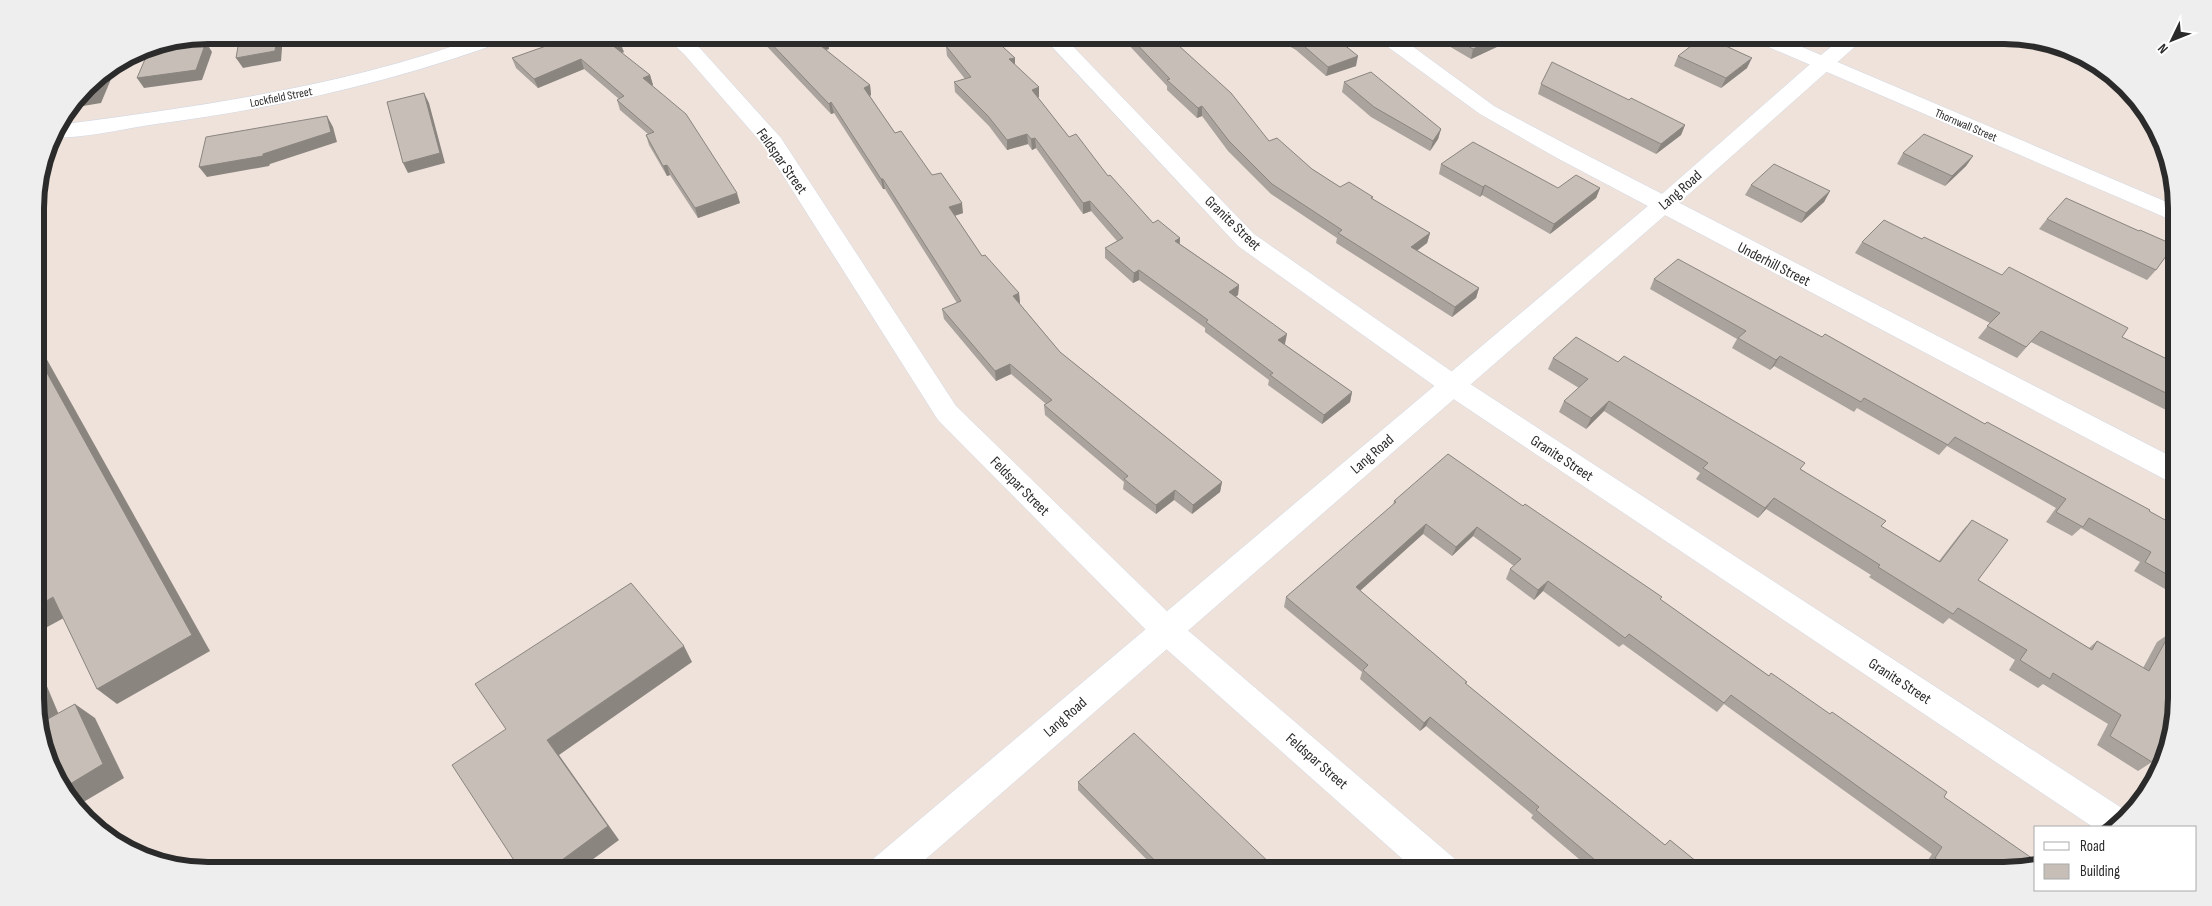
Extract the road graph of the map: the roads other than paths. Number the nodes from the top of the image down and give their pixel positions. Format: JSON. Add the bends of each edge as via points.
{"nodes":[{"id":1,"x":481,"y":44,"type":"edge"},
{"id":2,"x":684,"y":44,"type":"edge"},
{"id":3,"x":1060,"y":44,"type":"edge"},
{"id":4,"x":1396,"y":44,"type":"edge"},
{"id":5,"x":1778,"y":44,"type":"edge"},
{"id":6,"x":1847,"y":44,"type":"edge"},
{"id":7,"x":1823,"y":63,"type":"junction"},
{"id":8,"x":64,"y":130,"type":"edge"},
{"id":9,"x":1663,"y":205,"type":"junction"},
{"id":10,"x":2168,"y":212,"type":"edge"},
{"id":11,"x":1452,"y":386,"type":"junction"},
{"id":12,"x":2168,"y":468,"type":"edge"},
{"id":13,"x":1166,"y":630,"type":"junction"},
{"id":14,"x":2113,"y":821,"type":"edge"},
{"id":15,"x":895,"y":862,"type":"edge"},
{"id":16,"x":1433,"y":862,"type":"edge"}],
"edges":[{"from":1,"to":8,"type":"street","name":"Lockfield Street","via":[[401,71],[308,92],[174,116]]},
{"from":2,"to":13,"type":"street","name":"Feldspar Street","via":[[773,143],[947,413]]},
{"from":3,"to":11,"type":"street","name":"Granite Street","via":[[1246,240]]},
{"from":4,"to":9,"type":"street","name":"Underhill Street","via":[[1487,110]]},
{"from":5,"to":7,"type":"street","name":"Thornwall Street"},
{"from":6,"to":7,"type":"street","name":"Lang Road"},
{"from":7,"to":9,"type":"street","name":"Lang Road"},
{"from":7,"to":10,"type":"street","name":"Thornwall Street"},
{"from":9,"to":11,"type":"street","name":"Lang Road"},
{"from":9,"to":12,"type":"street","name":"Underhill Street"},
{"from":11,"to":13,"type":"street","name":"Lang Road"},
{"from":11,"to":14,"type":"street","name":"Granite Street"},
{"from":13,"to":15,"type":"street","name":"Lang Road"},
{"from":13,"to":16,"type":"street","name":"Feldspar Street"}]}
